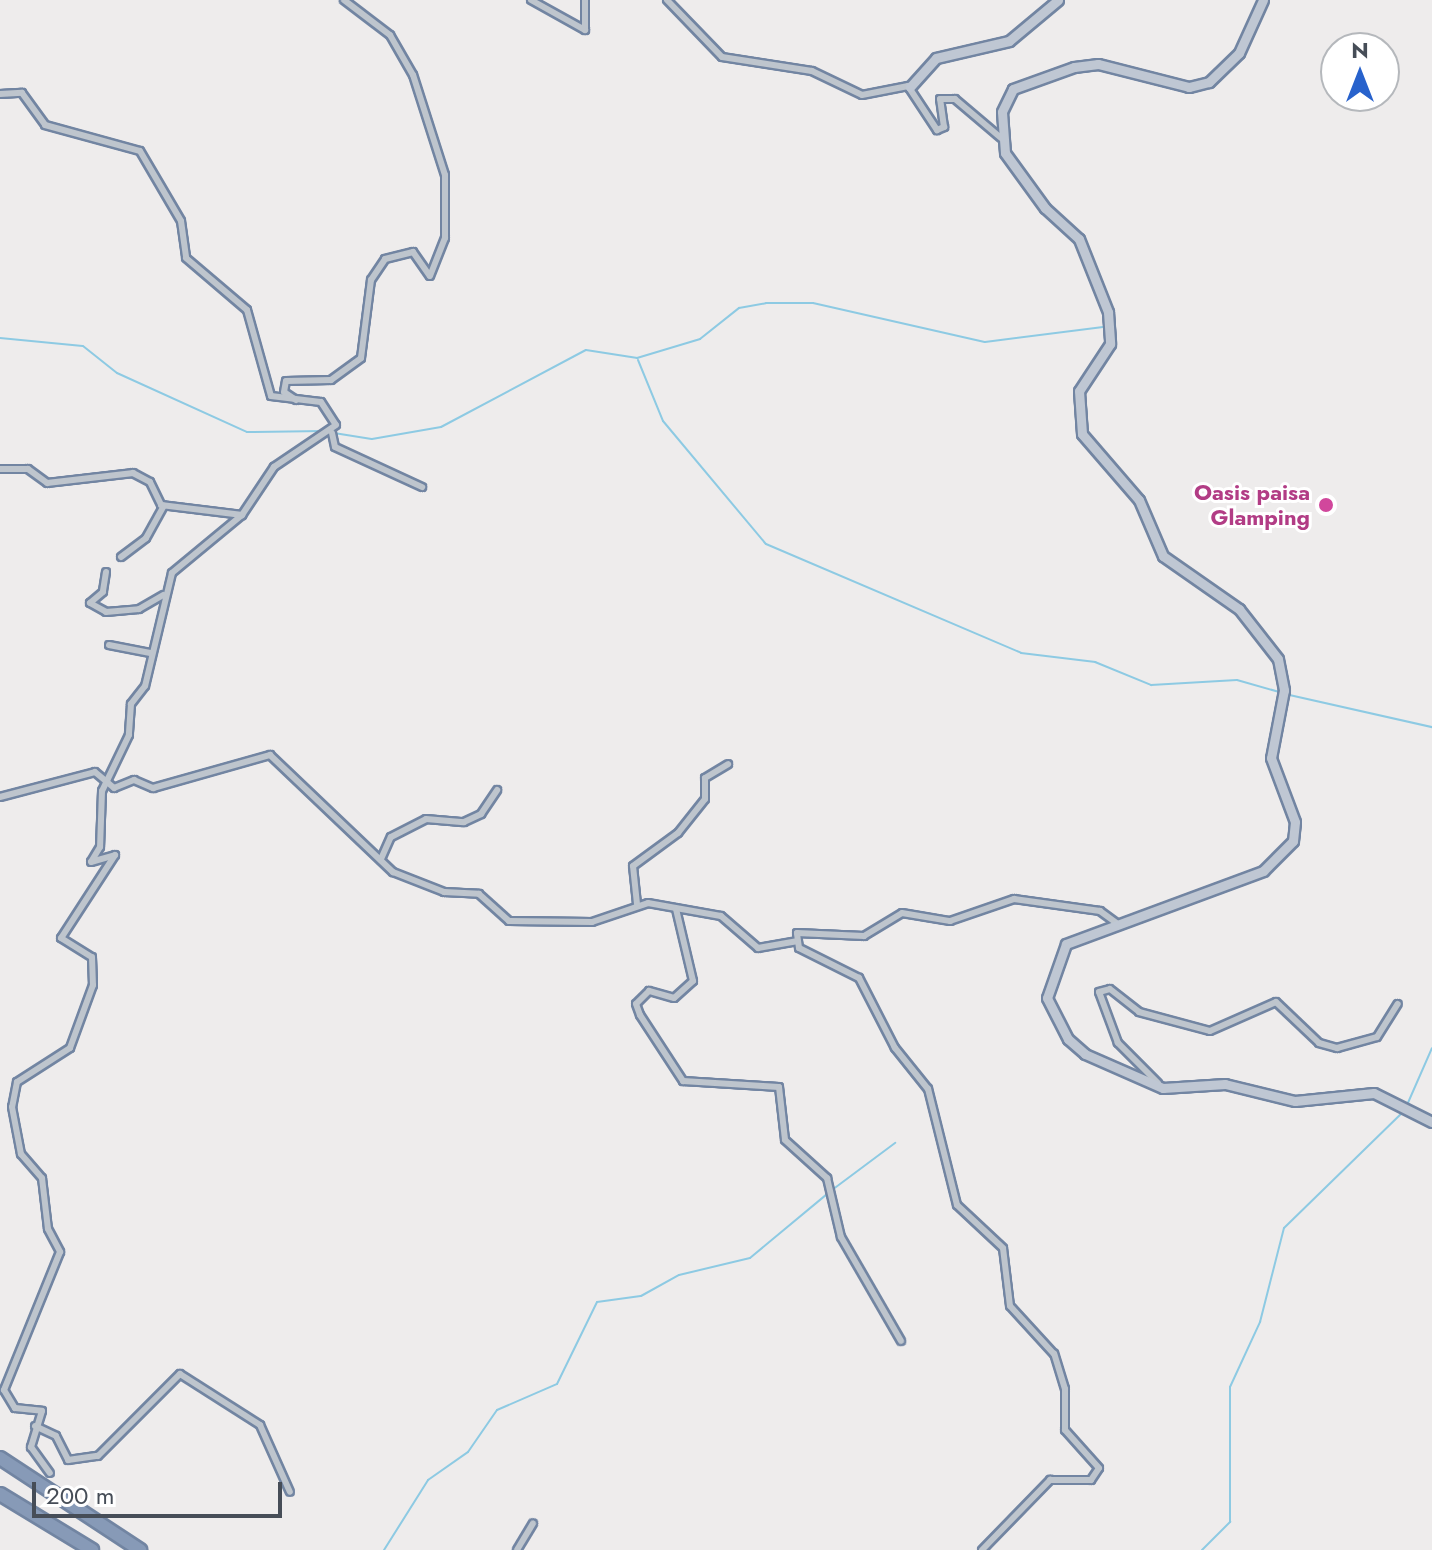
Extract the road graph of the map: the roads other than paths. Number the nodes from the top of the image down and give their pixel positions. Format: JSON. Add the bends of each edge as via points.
{"nodes":[{"id":1,"x":344,"y":0,"type":"edge"},
{"id":2,"x":531,"y":0,"type":"edge"},
{"id":3,"x":585,"y":0,"type":"edge"},
{"id":4,"x":667,"y":0,"type":"edge"},
{"id":5,"x":1058,"y":0,"type":"edge"},
{"id":6,"x":1263,"y":0,"type":"edge"},
{"id":7,"x":910,"y":87,"type":"junction"},
{"id":8,"x":0,"y":94,"type":"edge"},
{"id":9,"x":1001,"y":138,"type":"junction"},
{"id":10,"x":296,"y":400,"type":"junction"},
{"id":11,"x":332,"y":433,"type":"junction"},
{"id":12,"x":0,"y":469,"type":"edge"},
{"id":13,"x":422,"y":487,"type":"dead end"},
{"id":14,"x":164,"y":506,"type":"junction"},
{"id":15,"x":242,"y":515,"type":"junction"},
{"id":16,"x":121,"y":557,"type":"dead end"},
{"id":17,"x":106,"y":572,"type":"dead end"},
{"id":18,"x":163,"y":595,"type":"junction"},
{"id":19,"x":109,"y":645,"type":"dead end"},
{"id":20,"x":150,"y":653,"type":"junction"},
{"id":21,"x":728,"y":764,"type":"dead end"},
{"id":22,"x":106,"y":780,"type":"junction"},
{"id":23,"x":497,"y":790,"type":"dead end"},
{"id":24,"x":0,"y":797,"type":"edge"},
{"id":25,"x":381,"y":859,"type":"junction"},
{"id":26,"x":637,"y":904,"type":"junction"},
{"id":27,"x":676,"y":909,"type":"junction"},
{"id":28,"x":1119,"y":925,"type":"junction"},
{"id":29,"x":796,"y":941,"type":"junction"},
{"id":30,"x":1398,"y":1004,"type":"dead end"},
{"id":31,"x":1163,"y":1088,"type":"junction"},
{"id":32,"x":1432,"y":1122,"type":"edge"},
{"id":33,"x":901,"y":1341,"type":"dead end"},
{"id":34,"x":35,"y":1426,"type":"junction"},
{"id":35,"x":0,"y":1458,"type":"edge"},
{"id":36,"x":50,"y":1473,"type":"dead end"},
{"id":37,"x":290,"y":1492,"type":"dead end"},
{"id":38,"x":0,"y":1494,"type":"edge"},
{"id":39,"x":533,"y":1523,"type":"dead end"},
{"id":40,"x":92,"y":1550,"type":"edge"},
{"id":41,"x":140,"y":1550,"type":"edge"},
{"id":42,"x":517,"y":1550,"type":"edge"},
{"id":43,"x":982,"y":1550,"type":"edge"}],
"edges":[{"from":1,"to":10,"type":"street","via":[[390,35],[413,75],[445,175],[445,238],[430,276],[413,252],[385,259],[371,280],[361,358],[331,380],[286,381],[284,392]]},
{"from":2,"to":3,"type":"street","via":[[585,30]]},
{"from":4,"to":7,"type":"street","via":[[722,57],[812,71],[862,95]]},
{"from":5,"to":7,"type":"main road","via":[[1009,41],[936,58]]},
{"from":6,"to":9,"type":"main road","via":[[1239,53],[1209,82],[1189,87],[1098,64],[1074,67],[1013,89]]},
{"from":7,"to":9,"type":"street","via":[[934,129],[944,127],[938,103],[946,97]]},
{"from":8,"to":10,"type":"street","via":[[22,93],[45,125],[140,151],[181,221],[186,258],[247,310],[271,396]]},
{"from":9,"to":28,"type":"main road","via":[[1032,193],[1079,239],[1108,312],[1110,344],[1079,391],[1082,434],[1139,500],[1163,556],[1239,609],[1267,640],[1283,694],[1270,744],[1293,808],[1293,841],[1263,871]]},
{"from":10,"to":11,"type":"street","via":[[321,402],[336,425]]},
{"from":11,"to":13,"type":"street","via":[[335,447]]},
{"from":11,"to":15,"type":"street","via":[[274,467]]},
{"from":12,"to":14,"type":"street","via":[[28,469],[47,483],[133,473],[150,482]]},
{"from":14,"to":15,"type":"street"},
{"from":14,"to":16,"type":"street","via":[[146,538]]},
{"from":15,"to":18,"type":"street","via":[[176,566]]},
{"from":17,"to":18,"type":"street","via":[[103,592],[90,603],[106,612],[139,609]]},
{"from":18,"to":20,"type":"street"},
{"from":19,"to":20,"type":"street"},
{"from":20,"to":22,"type":"street","via":[[129,735]]},
{"from":21,"to":26,"type":"street","via":[[705,778],[705,799],[678,833],[633,866]]},
{"from":22,"to":24,"type":"street","via":[[95,772]]},
{"from":22,"to":25,"type":"street","via":[[114,788],[134,780],[153,788],[270,755]]},
{"from":22,"to":34,"type":"street","via":[[100,847],[91,862],[115,855],[61,938],[92,957],[93,985],[70,1048],[19,1078],[12,1102],[21,1154],[42,1178],[48,1229],[60,1252],[23,1359],[4,1384],[15,1408],[42,1411]]},
{"from":23,"to":25,"type":"street","via":[[481,814],[464,822],[426,819],[391,837]]},
{"from":25,"to":26,"type":"street","via":[[393,872],[444,892],[479,894],[509,921],[592,922]]},
{"from":26,"to":27,"type":"street"},
{"from":27,"to":29,"type":"street","via":[[721,916],[758,948]]},
{"from":27,"to":33,"type":"street","via":[[693,981],[674,998],[649,991],[636,1004],[640,1015],[683,1081],[779,1087],[785,1140],[827,1178],[841,1237]]},
{"from":28,"to":29,"type":"street","via":[[1100,911],[1014,899],[950,921],[902,913],[864,936],[802,930]]},
{"from":28,"to":31,"type":"main road","via":[[1066,944],[1047,998],[1064,1034],[1085,1054]]},
{"from":29,"to":43,"type":"street","via":[[859,978],[895,1048],[928,1089],[953,1197],[1003,1248],[1010,1306],[1054,1354],[1065,1389],[1065,1430],[1099,1468],[1091,1480],[1050,1480]]},
{"from":30,"to":31,"type":"street","via":[[1377,1037],[1337,1048],[1319,1043],[1276,1002],[1210,1031],[1139,1012],[1110,989],[1099,992],[1118,1043]]},
{"from":31,"to":32,"type":"main road","via":[[1225,1084],[1295,1101],[1374,1093]]},
{"from":34,"to":36,"type":"street","via":[[31,1447]]},
{"from":34,"to":37,"type":"street","via":[[56,1436],[68,1460],[98,1456],[180,1374],[260,1425]]},
{"from":35,"to":41,"type":"highway"},
{"from":38,"to":40,"type":"highway"},
{"from":39,"to":42,"type":"street"}]}
